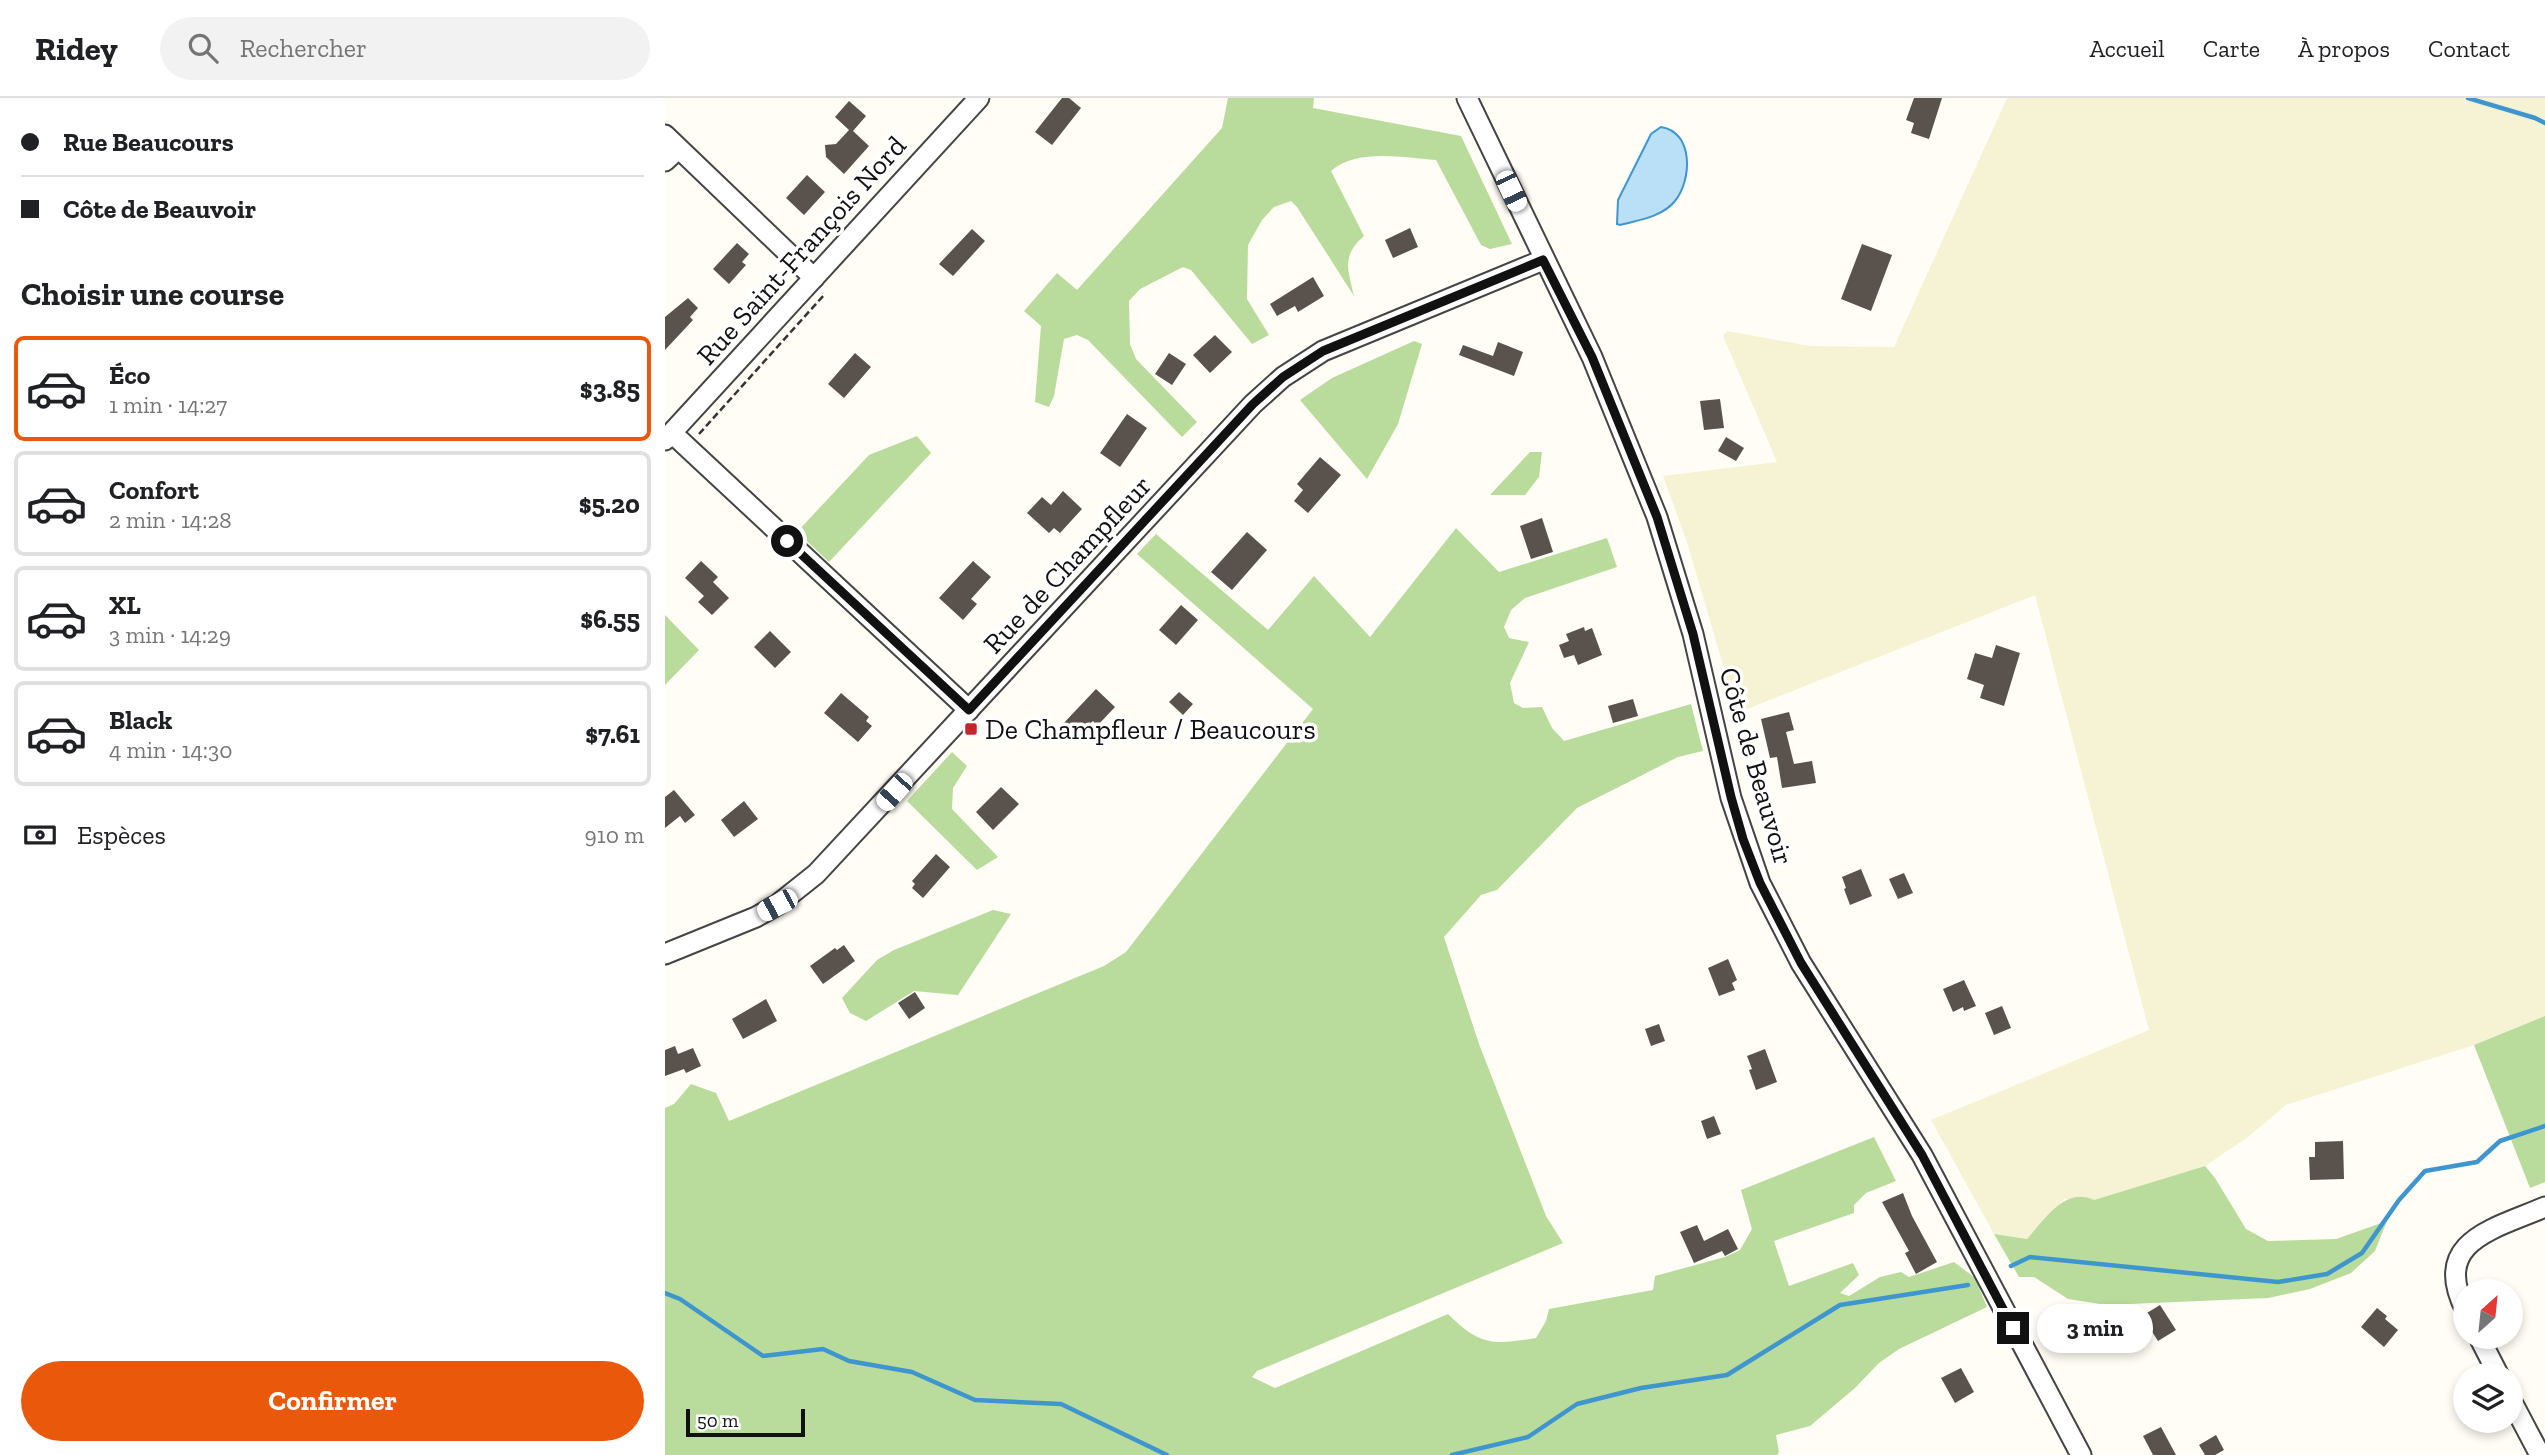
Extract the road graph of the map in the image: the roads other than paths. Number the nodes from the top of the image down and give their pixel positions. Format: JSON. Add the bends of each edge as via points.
{"nodes":[{"id":1,"x":978,"y":98,"type":"edge"},
{"id":2,"x":1467,"y":98,"type":"edge"},
{"id":3,"x":669,"y":148,"type":"edge"},
{"id":4,"x":1543,"y":260,"type":"junction"},
{"id":5,"x":814,"y":278,"type":"junction"},
{"id":6,"x":669,"y":436,"type":"edge"},
{"id":7,"x":969,"y":710,"type":"junction"},
{"id":8,"x":665,"y":954,"type":"edge"},
{"id":9,"x":2545,"y":1207,"type":"edge"},
{"id":10,"x":2454,"y":1279,"type":"edge"},
{"id":11,"x":2523,"y":1422,"type":"edge"},
{"id":12,"x":2081,"y":1455,"type":"edge"},
{"id":13,"x":2540,"y":1455,"type":"edge"}],
"edges":[{"from":1,"to":5,"type":"street","name":"Rue Saint-François Nord"},
{"from":2,"to":4,"type":"street","name":"Côte de Beauvoir"},
{"from":3,"to":5,"type":"street"},
{"from":4,"to":7,"type":"street","name":"Rue de Champfleur","via":[[1323,351],[1283,377]]},
{"from":4,"to":12,"type":"street","name":"Côte de Beauvoir","via":[[1592,357],[1657,517],[1693,634],[1731,797],[1760,883],[1801,963],[1922,1155]]},
{"from":5,"to":6,"type":"street","name":"Rue Saint-François Nord"},
{"from":6,"to":7,"type":"street"},
{"from":7,"to":8,"type":"street","name":"Rue de Champfleur","via":[[838,854],[798,889],[755,917]]},
{"from":9,"to":10,"type":"street","via":[[2480,1235],[2464,1247]]},
{"from":11,"to":13,"type":"street"}]}
